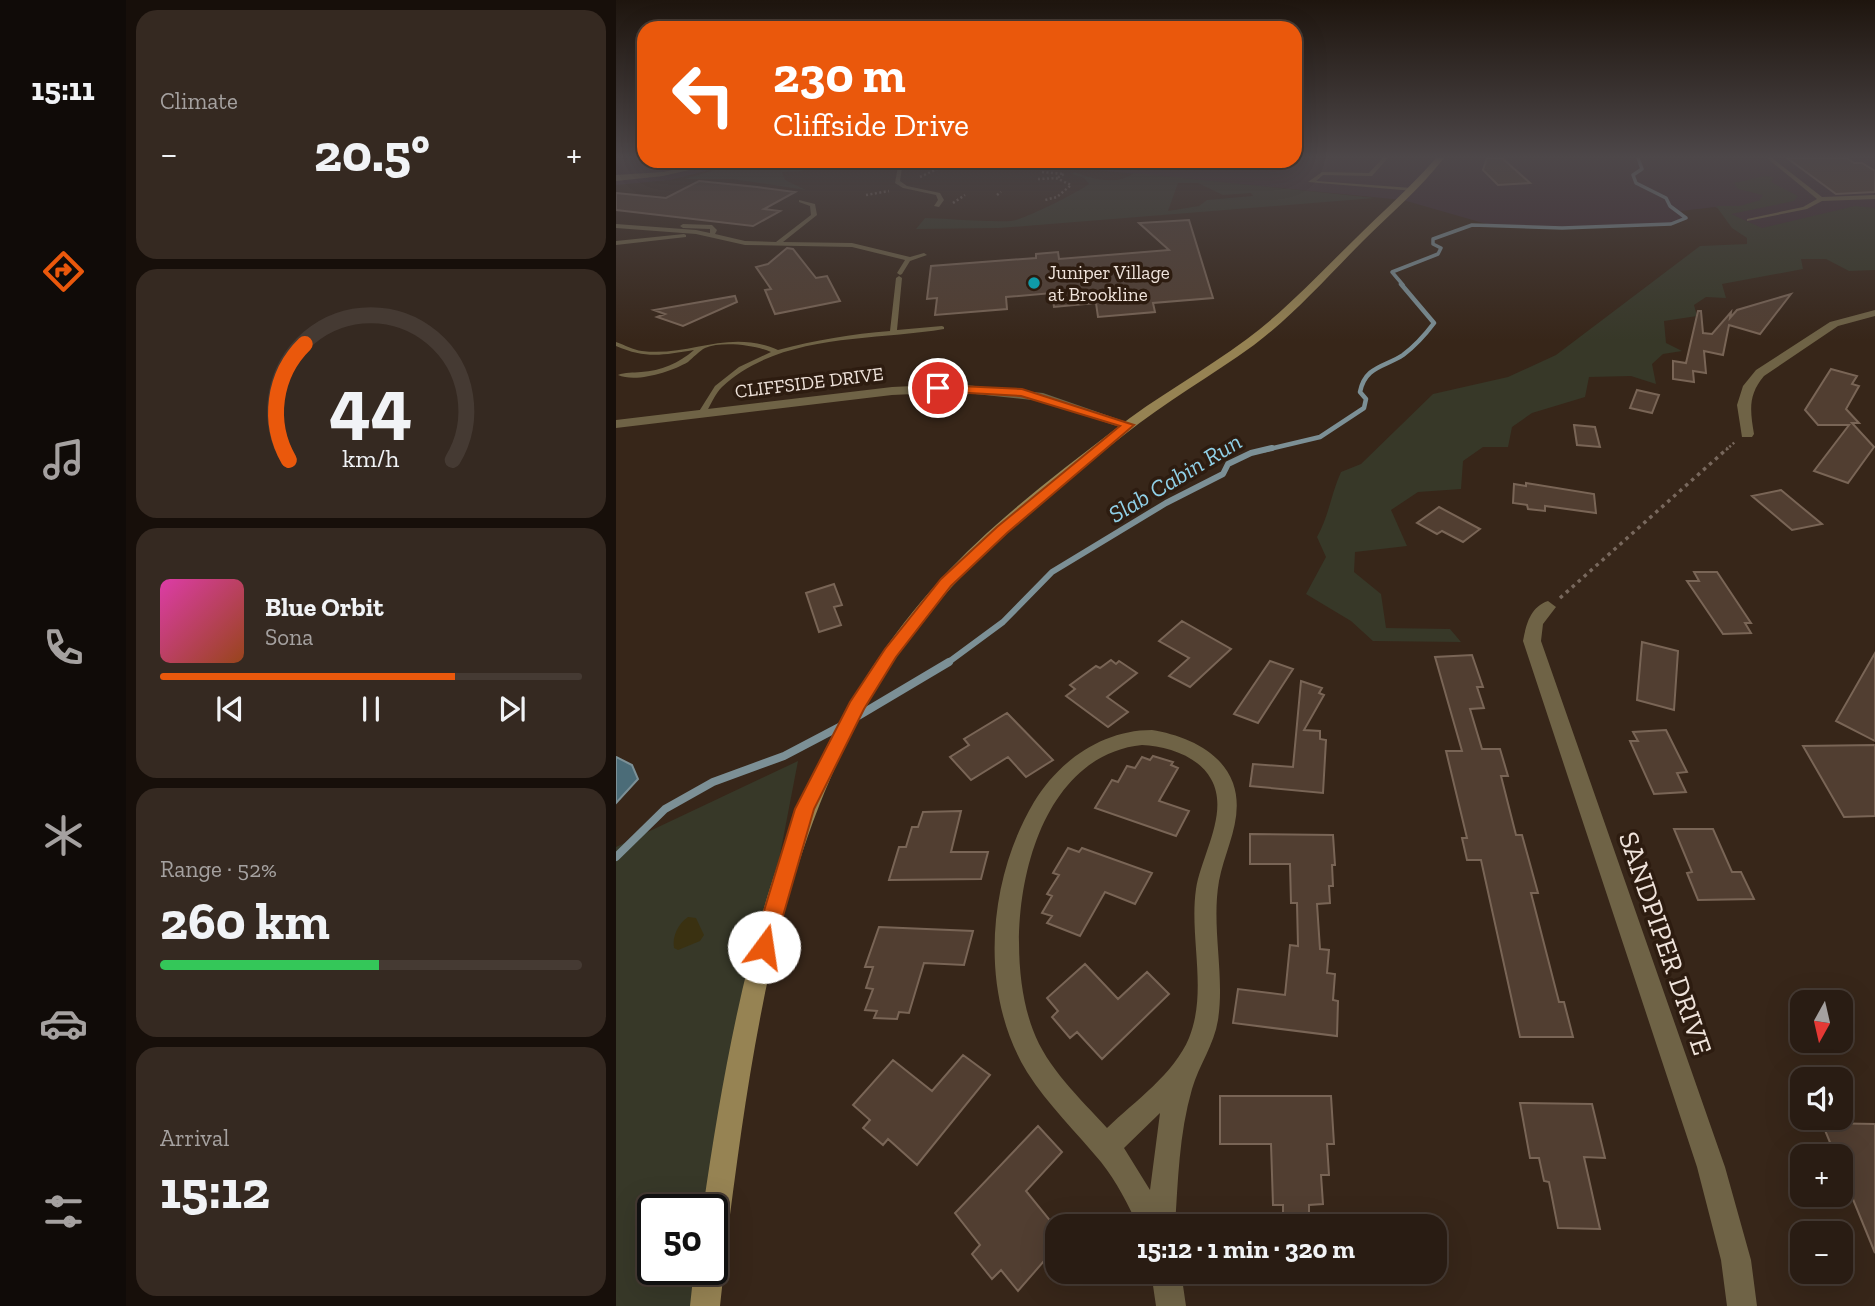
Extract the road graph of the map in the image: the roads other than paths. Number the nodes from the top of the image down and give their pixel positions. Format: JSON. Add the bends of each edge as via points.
{"nodes":[{"id":1,"x":809,"y":219,"type":"edge"},
{"id":2,"x":1382,"y":219,"type":"edge"},
{"id":3,"x":1754,"y":219,"type":"edge"},
{"id":4,"x":1749,"y":220,"type":"dead end"},
{"id":5,"x":616,"y":226,"type":"edge"},
{"id":6,"x":666,"y":229,"type":"junction"},
{"id":7,"x":707,"y":235,"type":"junction"},
{"id":8,"x":616,"y":243,"type":"edge"},
{"id":9,"x":777,"y":244,"type":"junction"},
{"id":10,"x":924,"y":255,"type":"dead end"},
{"id":11,"x":910,"y":259,"type":"junction"},
{"id":12,"x":1875,"y":313,"type":"edge"},
{"id":13,"x":942,"y":328,"type":"dead end"},
{"id":14,"x":893,"y":334,"type":"junction"},
{"id":15,"x":616,"y":344,"type":"edge"},
{"id":16,"x":701,"y":348,"type":"junction"},
{"id":17,"x":778,"y":353,"type":"junction"},
{"id":18,"x":622,"y":375,"type":"dead end"},
{"id":19,"x":702,"y":414,"type":"junction"},
{"id":20,"x":616,"y":424,"type":"edge"},
{"id":21,"x":1128,"y":425,"type":"junction"},
{"id":22,"x":1747,"y":434,"type":"dead end"},
{"id":23,"x":1548,"y":607,"type":"dead end"},
{"id":24,"x":1187,"y":1068,"type":"junction"},
{"id":25,"x":1105,"y":1148,"type":"junction"},
{"id":26,"x":720,"y":1194,"type":"edge"},
{"id":27,"x":1148,"y":1214,"type":"edge"},
{"id":28,"x":1162,"y":1214,"type":"edge"},
{"id":29,"x":1168,"y":1284,"type":"edge"},
{"id":30,"x":707,"y":1285,"type":"edge"},
{"id":31,"x":705,"y":1306,"type":"edge"},
{"id":32,"x":1171,"y":1306,"type":"edge"},
{"id":33,"x":1742,"y":1306,"type":"edge"}],
"edges":[{"from":1,"to":9,"type":"lane"},
{"from":2,"to":21,"type":"main road","via":[[1283,316]]},
{"from":3,"to":4,"type":"lane"},
{"from":5,"to":6,"type":"lane"},
{"from":6,"to":7,"type":"lane"},
{"from":6,"to":7,"type":"lane","via":[[708,226],[714,230]]},
{"from":7,"to":8,"type":"lane"},
{"from":7,"to":9,"type":"lane"},
{"from":9,"to":11,"type":"lane","via":[[852,245]]},
{"from":10,"to":11,"type":"lane"},
{"from":11,"to":14,"type":"lane","via":[[899,276]]},
{"from":12,"to":22,"type":"street","via":[[1833,324],[1760,373],[1742,405]]},
{"from":13,"to":14,"type":"lane"},
{"from":14,"to":17,"type":"lane","via":[[829,341]]},
{"from":15,"to":16,"type":"lane","via":[[641,353]]},
{"from":16,"to":17,"type":"lane","via":[[748,343]]},
{"from":16,"to":18,"type":"lane","via":[[679,365],[650,374]]},
{"from":17,"to":19,"type":"lane","via":[[725,381],[709,397]]},
{"from":19,"to":20,"type":"street","name":"CLIFFSIDE DRIVE"},
{"from":19,"to":21,"type":"street","name":"CLIFFSIDE DRIVE","via":[[892,391],[956,388],[1043,397]]},
{"from":21,"to":26,"type":"main road","via":[[946,583],[856,706],[818,780],[792,845],[751,994]]},
{"from":23,"to":33,"type":"street","name":"SANDPIPER DRIVE","via":[[1535,622],[1532,641],[1711,1167],[1736,1260]]},
{"from":24,"to":25,"type":"street"},
{"from":24,"to":25,"type":"street","via":[[1206,1019],[1204,919],[1208,882],[1228,809],[1224,782],[1208,760],[1170,740],[1126,739],[1094,752],[1065,773],[1025,841],[1009,900],[1006,960],[1019,1028],[1034,1062]]},
{"from":24,"to":28,"type":"street","via":[[1171,1119]]},
{"from":25,"to":27,"type":"street"},
{"from":29,"to":32,"type":"street"},
{"from":30,"to":31,"type":"main road"}]}
